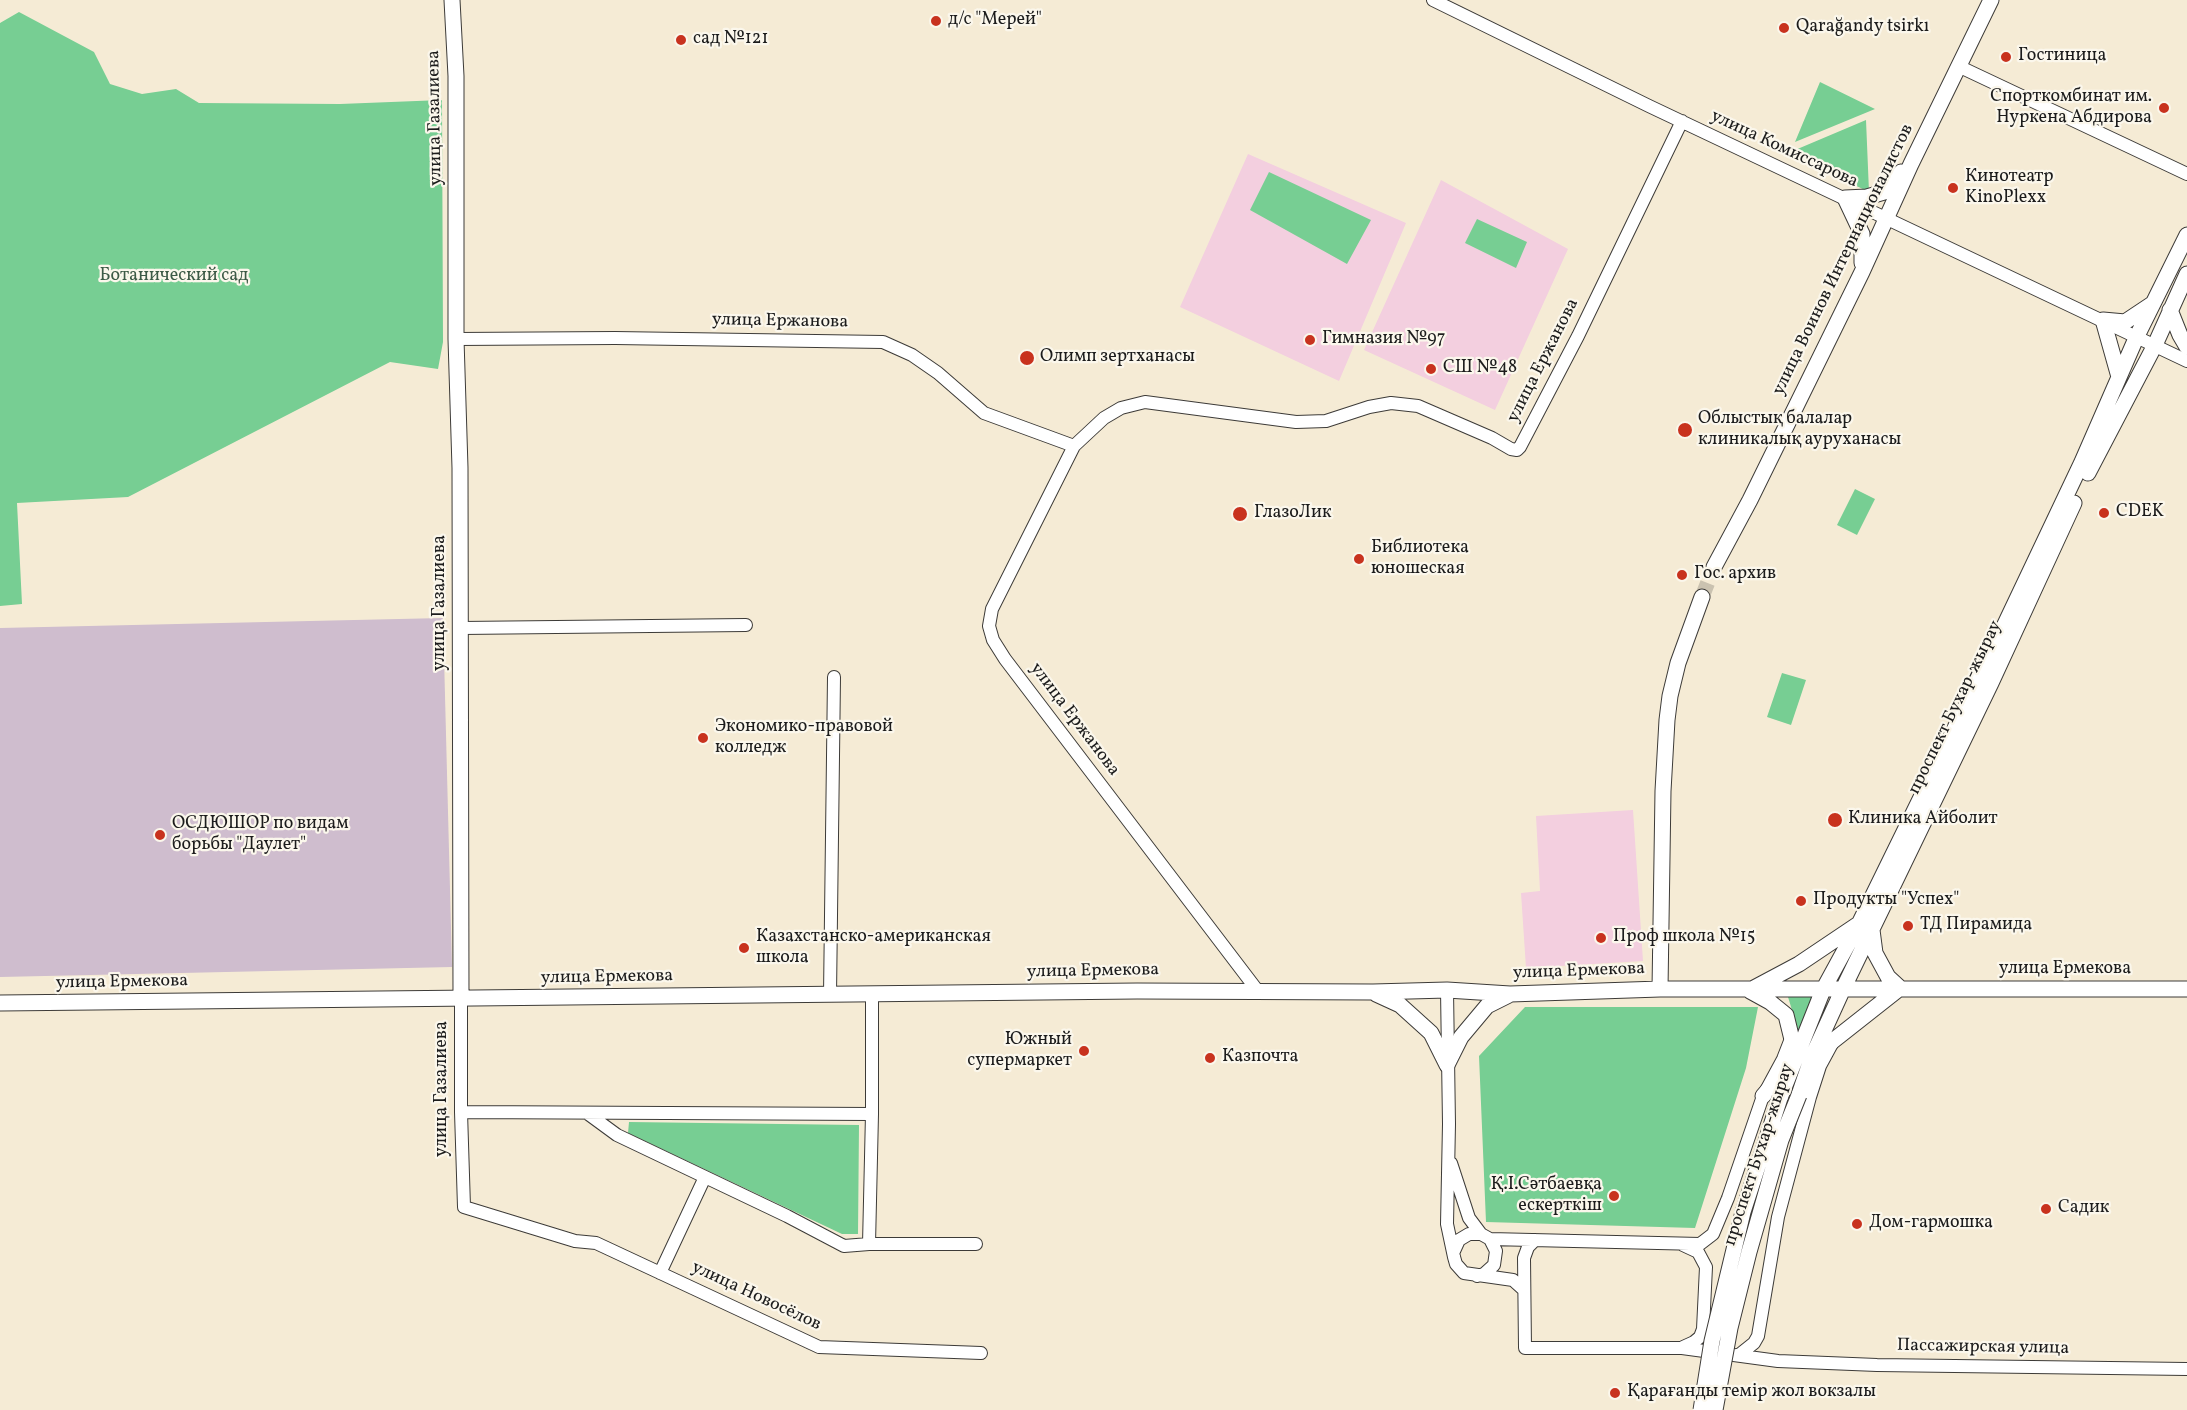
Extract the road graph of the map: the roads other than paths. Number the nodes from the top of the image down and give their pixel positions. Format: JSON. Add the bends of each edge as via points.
{"nodes":[{"id":1,"x":452,"y":0,"type":"edge"},
{"id":2,"x":1433,"y":0,"type":"edge"},
{"id":3,"x":1991,"y":0,"type":"edge"},
{"id":4,"x":1958,"y":66,"type":"junction"},
{"id":5,"x":1682,"y":121,"type":"junction"},
{"id":6,"x":1911,"y":164,"type":"junction"},
{"id":7,"x":2187,"y":174,"type":"edge"},
{"id":8,"x":1845,"y":198,"type":"junction"},
{"id":9,"x":1886,"y":218,"type":"junction"},
{"id":10,"x":2187,"y":235,"type":"edge"},
{"id":11,"x":1862,"y":272,"type":"junction"},
{"id":12,"x":2187,"y":274,"type":"edge"},
{"id":13,"x":2153,"y":304,"type":"junction"},
{"id":14,"x":2170,"y":310,"type":"junction"},
{"id":15,"x":2103,"y":320,"type":"junction"},
{"id":16,"x":2137,"y":336,"type":"junction"},
{"id":17,"x":456,"y":339,"type":"junction"},
{"id":18,"x":2155,"y":345,"type":"junction"},
{"id":19,"x":2187,"y":347,"type":"edge"},
{"id":20,"x":2187,"y":361,"type":"edge"},
{"id":21,"x":2119,"y":377,"type":"junction"},
{"id":22,"x":1074,"y":446,"type":"junction"},
{"id":23,"x":1714,"y":567,"type":"tunnel mouth"},
{"id":24,"x":1702,"y":597,"type":"tunnel mouth"},
{"id":25,"x":746,"y":625,"type":"dead end"},
{"id":26,"x":460,"y":628,"type":"junction"},
{"id":27,"x":834,"y":677,"type":"dead end"},
{"id":28,"x":1986,"y":680,"type":"junction"},
{"id":29,"x":1865,"y":927,"type":"junction"},
{"id":30,"x":1900,"y":988,"type":"junction"},
{"id":31,"x":1660,"y":989,"type":"junction"},
{"id":32,"x":1843,"y":989,"type":"junction"},
{"id":33,"x":2187,"y":989,"type":"edge"},
{"id":34,"x":1257,"y":990,"type":"junction"},
{"id":35,"x":1447,"y":990,"type":"junction"},
{"id":36,"x":1823,"y":990,"type":"junction"},
{"id":37,"x":1750,"y":991,"type":"junction"},
{"id":38,"x":1373,"y":992,"type":"junction"},
{"id":39,"x":872,"y":994,"type":"junction"},
{"id":40,"x":1510,"y":994,"type":"junction"},
{"id":41,"x":830,"y":995,"type":"junction"},
{"id":42,"x":462,"y":999,"type":"junction"},
{"id":43,"x":0,"y":1003,"type":"edge"},
{"id":44,"x":1792,"y":1036,"type":"junction"},
{"id":45,"x":1835,"y":1040,"type":"junction"},
{"id":46,"x":1804,"y":1057,"type":"junction"},
{"id":47,"x":1447,"y":1065,"type":"junction"},
{"id":48,"x":1763,"y":1096,"type":"junction"},
{"id":49,"x":1804,"y":1096,"type":"junction"},
{"id":50,"x":461,"y":1112,"type":"junction"},
{"id":51,"x":587,"y":1113,"type":"junction"},
{"id":52,"x":872,"y":1114,"type":"junction"},
{"id":53,"x":1448,"y":1154,"type":"junction"},
{"id":54,"x":705,"y":1177,"type":"junction"},
{"id":55,"x":464,"y":1207,"type":"joint"},
{"id":56,"x":1485,"y":1237,"type":"junction"},
{"id":57,"x":1535,"y":1240,"type":"junction"},
{"id":58,"x":869,"y":1244,"type":"junction"},
{"id":59,"x":1683,"y":1244,"type":"junction"},
{"id":60,"x":976,"y":1245,"type":"dead end"},
{"id":61,"x":1454,"y":1251,"type":"junction"},
{"id":62,"x":660,"y":1273,"type":"junction"},
{"id":63,"x":1477,"y":1276,"type":"junction"},
{"id":64,"x":1523,"y":1289,"type":"junction"},
{"id":65,"x":1704,"y":1329,"type":"junction"},
{"id":66,"x":1758,"y":1336,"type":"junction"},
{"id":67,"x":1682,"y":1348,"type":"junction"},
{"id":68,"x":1724,"y":1352,"type":"junction"},
{"id":69,"x":981,"y":1353,"type":"dead end"},
{"id":70,"x":1739,"y":1355,"type":"junction"},
{"id":71,"x":1778,"y":1361,"type":"junction"},
{"id":72,"x":2187,"y":1369,"type":"edge"},
{"id":73,"x":1701,"y":1410,"type":"edge"},
{"id":74,"x":1714,"y":1410,"type":"edge"}],
"edges":[{"from":1,"to":17,"type":"main road","name":"улица Газалиева","via":[[456,76]]},
{"from":2,"to":5,"type":"street","name":"улица Комиссарова"},
{"from":3,"to":4,"type":"main road","name":"улица Воинов Интернационалистов"},
{"from":4,"to":6,"type":"main road","name":"улица Воинов Интернационалистов"},
{"from":4,"to":7,"type":"street"},
{"from":5,"to":8,"type":"street","name":"улица Комиссарова"},
{"from":5,"to":22,"type":"street","name":"улица Ержанова","via":[[1578,336],[1517,450],[1418,405],[1391,403],[1326,421],[1296,423],[1145,402],[1121,408],[1104,418]]},
{"from":6,"to":8,"type":"main road","via":[[1884,192]]},
{"from":6,"to":9,"type":"main road","name":"улица Воинов Интернационалистов"},
{"from":8,"to":9,"type":"street","name":"улица Комиссарова"},
{"from":8,"to":11,"type":"main road","via":[[1862,234]]},
{"from":9,"to":11,"type":"main road","name":"улица Воинов Интернационалистов"},
{"from":9,"to":15,"type":"street","name":"улица Комиссарова"},
{"from":10,"to":13,"type":"main road","name":"проспект Бухар-жырау"},
{"from":11,"to":23,"type":"main road","name":"улица Воинов Интернационалистов"},
{"from":12,"to":14,"type":"main road","name":"проспект Бухар-жырау"},
{"from":13,"to":15,"type":"main road","via":[[2125,322]]},
{"from":13,"to":16,"type":"main road","name":"проспект Бухар-жырау"},
{"from":14,"to":18,"type":"main road","name":"проспект Бухар-жырау"},
{"from":14,"to":19,"type":"main road"},
{"from":15,"to":16,"type":"street","name":"улица Комиссарова"},
{"from":15,"to":21,"type":"main road"},
{"from":16,"to":18,"type":"street","name":"улица Комиссарова"},
{"from":16,"to":21,"type":"main road","name":"проспект Бухар-жырау"},
{"from":17,"to":22,"type":"street","name":"улица Ержанова","via":[[883,342],[938,373],[984,412]]},
{"from":17,"to":26,"type":"main road","name":"улица Газалиева"},
{"from":18,"to":20,"type":"street","name":"улица Комиссарова"},
{"from":18,"to":28,"type":"main road","name":"проспект Бухар-жырау"},
{"from":21,"to":28,"type":"main road","name":"проспект Бухар-жырау"},
{"from":22,"to":34,"type":"street","name":"улица Ержанова","via":[[992,609],[989,626],[993,640]]},
{"from":24,"to":31,"type":"main road","via":[[1678,663],[1667,720]]},
{"from":25,"to":26,"type":"street"},
{"from":26,"to":42,"type":"main road","name":"улица Газалиева"},
{"from":27,"to":41,"type":"street"},
{"from":28,"to":29,"type":"main road","name":"проспект Бухар-жырау"},
{"from":29,"to":30,"type":"main road","via":[[1888,977]]},
{"from":29,"to":32,"type":"main road","name":"проспект Бухар-жырау"},
{"from":29,"to":36,"type":"main road","name":"проспект Бухар-жырау"},
{"from":29,"to":37,"type":"main road"},
{"from":30,"to":32,"type":"main road","name":"улица Ермекова"},
{"from":30,"to":33,"type":"main road","name":"улица Ермекова"},
{"from":30,"to":45,"type":"main road"},
{"from":31,"to":37,"type":"main road","name":"улица Ермекова"},
{"from":31,"to":40,"type":"main road","name":"улица Ермекова"},
{"from":32,"to":36,"type":"main road","name":"улица Ермекова"},
{"from":32,"to":46,"type":"main road","name":"проспект Бухар-жырау"},
{"from":34,"to":38,"type":"main road","name":"улица Ермекова"},
{"from":34,"to":39,"type":"main road","name":"улица Ермекова"},
{"from":35,"to":38,"type":"main road","name":"улица Ермекова"},
{"from":35,"to":40,"type":"main road","name":"улица Ермекова"},
{"from":35,"to":47,"type":"street"},
{"from":36,"to":37,"type":"main road","name":"улица Ермекова"},
{"from":36,"to":46,"type":"main road","name":"проспект Бухар-жырау"},
{"from":37,"to":44,"type":"main road","via":[[1786,1015]]},
{"from":38,"to":47,"type":"main road","via":[[1400,1005],[1431,1033]]},
{"from":39,"to":41,"type":"main road","name":"улица Ермекова"},
{"from":39,"to":52,"type":"street"},
{"from":40,"to":47,"type":"main road","via":[[1487,1006],[1461,1037]]},
{"from":41,"to":42,"type":"main road","name":"улица Ермекова"},
{"from":42,"to":43,"type":"main road","name":"улица Ермекова"},
{"from":42,"to":50,"type":"street","name":"улица Газалиева"},
{"from":44,"to":46,"type":"main road"},
{"from":44,"to":48,"type":"street"},
{"from":45,"to":46,"type":"main road"},
{"from":45,"to":49,"type":"street"},
{"from":46,"to":48,"type":"main road"},
{"from":46,"to":49,"type":"main road","name":"проспект Бухар-жырау"},
{"from":46,"to":73,"type":"main road","name":"проспект Бухар-жырау","bridge":true,"via":[[1780,1098],[1743,1212],[1712,1341]]},
{"from":47,"to":53,"type":"street"},
{"from":48,"to":59,"type":"street","via":[[1713,1234],[1700,1244]]},
{"from":49,"to":66,"type":"street"},
{"from":49,"to":74,"type":"main road","name":"проспект Бухар-жырау","bridge":true,"via":[[1781,1140],[1730,1328]]},
{"from":50,"to":51,"type":"street"},
{"from":50,"to":55,"type":"street","name":"улица Газалиева"},
{"from":51,"to":52,"type":"street"},
{"from":51,"to":54,"type":"street","via":[[617,1135]]},
{"from":52,"to":58,"type":"street"},
{"from":53,"to":56,"type":"street","via":[[1469,1218]]},
{"from":53,"to":61,"type":"street","via":[[1447,1224]]},
{"from":54,"to":58,"type":"street","via":[[844,1246]]},
{"from":54,"to":62,"type":"street","name":"улица Новосёлов"},
{"from":55,"to":62,"type":"street","name":"улица Новосёлов","via":[[575,1241],[596,1243]]},
{"from":56,"to":57,"type":"street"},
{"from":56,"to":61,"type":"street","via":[[1469,1234],[1459,1240]]},
{"from":56,"to":63,"type":"street","via":[[1496,1251],[1494,1265]]},
{"from":57,"to":59,"type":"street"},
{"from":57,"to":64,"type":"street","via":[[1524,1258]]},
{"from":58,"to":60,"type":"street"},
{"from":59,"to":65,"type":"street","via":[[1698,1252],[1706,1267]]},
{"from":61,"to":63,"type":"street","via":[[1460,1269]]},
{"from":62,"to":69,"type":"street","name":"улица Новосёлов","via":[[819,1347]]},
{"from":63,"to":64,"type":"street","via":[[1513,1280]]},
{"from":64,"to":67,"type":"street","name":"Пассажирская улица","via":[[1525,1348]]},
{"from":65,"to":67,"type":"street","via":[[1694,1342]]},
{"from":65,"to":68,"type":"street"},
{"from":66,"to":70,"type":"street"},
{"from":66,"to":71,"type":"street"},
{"from":67,"to":68,"type":"street","name":"Пассажирская улица"},
{"from":68,"to":70,"type":"street","name":"Пассажирская улица"},
{"from":70,"to":71,"type":"street","name":"Пассажирская улица"},
{"from":71,"to":72,"type":"street","name":"Пассажирская улица"}]}
